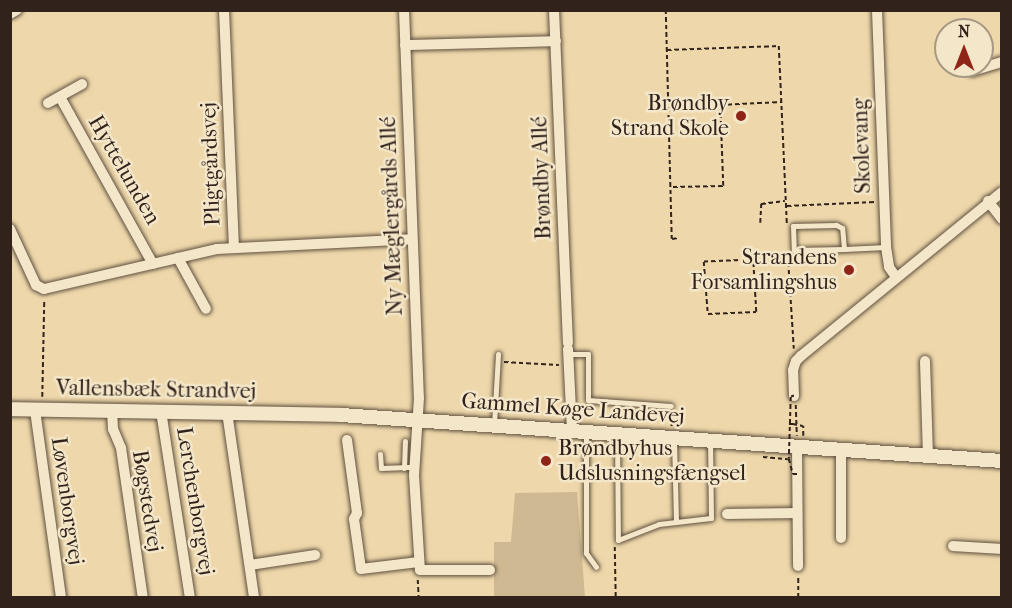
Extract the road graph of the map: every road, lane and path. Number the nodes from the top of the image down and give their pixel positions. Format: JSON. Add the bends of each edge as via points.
{"nodes":[{"id":1,"x":17,"y":10,"type":"edge"},
{"id":2,"x":224,"y":10,"type":"edge"},
{"id":3,"x":404,"y":10,"type":"edge"},
{"id":4,"x":554,"y":10,"type":"edge"},
{"id":5,"x":666,"y":10,"type":"edge"},
{"id":6,"x":877,"y":10,"type":"edge"},
{"id":7,"x":10,"y":15,"type":"edge"},
{"id":8,"x":556,"y":41,"type":"junction"},
{"id":9,"x":405,"y":45,"type":"junction"},
{"id":10,"x":667,"y":50,"type":"junction"},
{"id":11,"x":82,"y":84,"type":"dead end"},
{"id":12,"x":60,"y":97,"type":"junction"},
{"id":13,"x":782,"y":102,"type":"junction"},
{"id":14,"x":48,"y":103,"type":"dead end"},
{"id":15,"x":672,"y":188,"type":"junction"},
{"id":16,"x":1002,"y":192,"type":"edge"},
{"id":17,"x":786,"y":201,"type":"junction"},
{"id":18,"x":988,"y":201,"type":"junction"},
{"id":19,"x":883,"y":202,"type":"junction"},
{"id":20,"x":786,"y":206,"type":"junction"},
{"id":21,"x":1002,"y":219,"type":"edge"},
{"id":22,"x":760,"y":223,"type":"dead end"},
{"id":23,"x":10,"y":229,"type":"edge"},
{"id":24,"x":787,"y":230,"type":"dead end"},
{"id":25,"x":678,"y":238,"type":"dead end"},
{"id":26,"x":412,"y":239,"type":"junction"},
{"id":27,"x":234,"y":246,"type":"junction"},
{"id":28,"x":886,"y":247,"type":"junction"},
{"id":29,"x":844,"y":249,"type":"junction"},
{"id":30,"x":791,"y":252,"type":"junction"},
{"id":31,"x":178,"y":258,"type":"junction"},
{"id":32,"x":753,"y":260,"type":"junction"},
{"id":33,"x":153,"y":264,"type":"junction"},
{"id":34,"x":896,"y":277,"type":"junction"},
{"id":35,"x":44,"y":289,"type":"junction"},
{"id":36,"x":206,"y":309,"type":"dead end"},
{"id":37,"x":568,"y":349,"type":"junction"},
{"id":38,"x":498,"y":354,"type":"dead end"},
{"id":39,"x":796,"y":361,"type":"junction"},
{"id":40,"x":926,"y":361,"type":"dead end"},
{"id":41,"x":497,"y":362,"type":"junction"},
{"id":42,"x":569,"y":366,"type":"junction"},
{"id":43,"x":794,"y":396,"type":"junction"},
{"id":44,"x":671,"y":406,"type":"joint"},
{"id":45,"x":10,"y":409,"type":"edge"},
{"id":46,"x":37,"y":410,"type":"junction"},
{"id":47,"x":112,"y":410,"type":"junction"},
{"id":48,"x":161,"y":411,"type":"junction"},
{"id":49,"x":227,"y":412,"type":"junction"},
{"id":50,"x":301,"y":414,"type":"joint"},
{"id":51,"x":417,"y":420,"type":"junction"},
{"id":52,"x":494,"y":424,"type":"junction"},
{"id":53,"x":791,"y":424,"type":"junction"},
{"id":54,"x":804,"y":426,"type":"dead end"},
{"id":55,"x":572,"y":431,"type":"junction"},
{"id":56,"x":586,"y":432,"type":"junction"},
{"id":57,"x":617,"y":434,"type":"junction"},
{"id":58,"x":674,"y":437,"type":"junction"},
{"id":59,"x":347,"y":440,"type":"dead end"},
{"id":60,"x":710,"y":440,"type":"junction"},
{"id":61,"x":405,"y":441,"type":"dead end"},
{"id":62,"x":797,"y":446,"type":"junction"},
{"id":63,"x":841,"y":449,"type":"junction"},
{"id":64,"x":380,"y":454,"type":"dead end"},
{"id":65,"x":928,"y":455,"type":"junction"},
{"id":66,"x":763,"y":456,"type":"dead end"},
{"id":67,"x":789,"y":459,"type":"junction"},
{"id":68,"x":1002,"y":461,"type":"edge"},
{"id":69,"x":409,"y":467,"type":"junction"},
{"id":70,"x":797,"y":474,"type":"junction"},
{"id":71,"x":798,"y":513,"type":"junction"},
{"id":72,"x":726,"y":514,"type":"dead end"},
{"id":73,"x":676,"y":522,"type":"junction"},
{"id":74,"x":842,"y":538,"type":"dead end"},
{"id":75,"x":953,"y":546,"type":"dead end"},
{"id":76,"x":1002,"y":549,"type":"edge"},
{"id":77,"x":315,"y":555,"type":"dead end"},
{"id":78,"x":250,"y":565,"type":"junction"},
{"id":79,"x":419,"y":566,"type":"junction"},
{"id":80,"x":798,"y":566,"type":"joint"},
{"id":81,"x":596,"y":567,"type":"dead end"},
{"id":82,"x":490,"y":570,"type":"dead end"},
{"id":83,"x":61,"y":597,"type":"edge"},
{"id":84,"x":143,"y":597,"type":"edge"},
{"id":85,"x":190,"y":597,"type":"edge"},
{"id":86,"x":254,"y":597,"type":"edge"},
{"id":87,"x":419,"y":597,"type":"edge"},
{"id":88,"x":798,"y":597,"type":"edge"}],
"edges":[{"from":1,"to":7,"type":"street"},
{"from":2,"to":27,"type":"street","name":"Pligtgårdsvej"},
{"from":3,"to":9,"type":"street","name":"Ny Mæglergårds Allé"},
{"from":4,"to":8,"type":"street","name":"Brøndby Allé"},
{"from":5,"to":10,"type":"path"},
{"from":6,"to":19,"type":"street","name":"Skolevang"},
{"from":8,"to":9,"type":"street"},
{"from":8,"to":37,"type":"street","name":"Brøndby Allé"},
{"from":9,"to":26,"type":"street","name":"Ny Mæglergårds Allé"},
{"from":10,"to":13,"type":"path","via":[[779,46]]},
{"from":10,"to":15,"type":"path"},
{"from":11,"to":12,"type":"street"},
{"from":12,"to":14,"type":"street"},
{"from":12,"to":33,"type":"street","name":"Hyttelunden"},
{"from":13,"to":15,"type":"path","via":[[720,105],[723,186]]},
{"from":13,"to":17,"type":"path"},
{"from":15,"to":25,"type":"path","via":[[672,239]]},
{"from":16,"to":18,"type":"street"},
{"from":17,"to":20,"type":"path"},
{"from":17,"to":22,"type":"path","via":[[761,204]]},
{"from":18,"to":21,"type":"street"},
{"from":18,"to":34,"type":"street"},
{"from":19,"to":20,"type":"path"},
{"from":19,"to":28,"type":"street","name":"Skolevang"},
{"from":20,"to":24,"type":"path"},
{"from":23,"to":35,"type":"street","via":[[36,285]]},
{"from":26,"to":27,"type":"street","name":"Pligtgårdsvej"},
{"from":26,"to":51,"type":"street","name":"Ny Mæglergårds Allé"},
{"from":27,"to":31,"type":"street"},
{"from":28,"to":29,"type":"lane"},
{"from":28,"to":34,"type":"street","name":"Skolevang","via":[[889,267]]},
{"from":29,"to":30,"type":"lane"},
{"from":29,"to":30,"type":"lane","via":[[842,228],[836,225],[793,226]]},
{"from":30,"to":32,"type":"path"},
{"from":30,"to":39,"type":"path","via":[[791,338]]},
{"from":31,"to":33,"type":"street"},
{"from":31,"to":36,"type":"street"},
{"from":32,"to":32,"type":"path","via":[[756,312],[708,314],[704,262]]},
{"from":33,"to":35,"type":"street"},
{"from":34,"to":39,"type":"street"},
{"from":35,"to":46,"type":"path","via":[[44,391]]},
{"from":37,"to":42,"type":"street","name":"Brøndby Allé"},
{"from":37,"to":44,"type":"lane","via":[[588,354],[588,400]]},
{"from":38,"to":41,"type":"lane"},
{"from":39,"to":43,"type":"street"},
{"from":40,"to":65,"type":"street"},
{"from":41,"to":42,"type":"path"},
{"from":41,"to":52,"type":"lane"},
{"from":42,"to":55,"type":"street","name":"Brøndby Allé"},
{"from":43,"to":53,"type":"path","bridge":true},
{"from":43,"to":62,"type":"path"},
{"from":44,"to":58,"type":"path"},
{"from":45,"to":46,"type":"main road","name":"Vallensbæk Strandvej"},
{"from":46,"to":47,"type":"main road","name":"Vallensbæk Strandvej"},
{"from":46,"to":83,"type":"street","name":"Løvenborgvej"},
{"from":47,"to":48,"type":"main road","name":"Vallensbæk Strandvej"},
{"from":47,"to":84,"type":"street","name":"Bøgstedvej"},
{"from":48,"to":49,"type":"main road","name":"Vallensbæk Strandvej"},
{"from":48,"to":85,"type":"street","name":"Lerchenborgvej"},
{"from":49,"to":50,"type":"main road","name":"Vallensbæk Strandvej"},
{"from":49,"to":78,"type":"street"},
{"from":50,"to":51,"type":"main road","name":"Gammel Køge Landevej"},
{"from":51,"to":52,"type":"main road","name":"Gammel Køge Landevej"},
{"from":51,"to":69,"type":"street","name":"Ny Mæglergårds Allé"},
{"from":52,"to":55,"type":"main road","name":"Gammel Køge Landevej"},
{"from":53,"to":54,"type":"path","bridge":true},
{"from":53,"to":67,"type":"path","bridge":true},
{"from":55,"to":56,"type":"main road","name":"Gammel Køge Landevej"},
{"from":56,"to":57,"type":"main road","name":"Gammel Køge Landevej"},
{"from":56,"to":81,"type":"lane","via":[[586,554]]},
{"from":57,"to":58,"type":"main road","name":"Gammel Køge Landevej"},
{"from":57,"to":73,"type":"lane","via":[[618,540],[659,524]]},
{"from":58,"to":60,"type":"main road","name":"Gammel Køge Landevej"},
{"from":58,"to":73,"type":"lane"},
{"from":59,"to":79,"type":"street","via":[[361,569]]},
{"from":60,"to":62,"type":"main road","name":"Gammel Køge Landevej"},
{"from":60,"to":73,"type":"lane","via":[[711,518]]},
{"from":61,"to":69,"type":"lane"},
{"from":62,"to":63,"type":"main road","name":"Gammel Køge Landevej"},
{"from":62,"to":70,"type":"street"},
{"from":63,"to":65,"type":"main road","name":"Gammel Køge Landevej"},
{"from":63,"to":74,"type":"street"},
{"from":64,"to":69,"type":"lane","via":[[381,468]]},
{"from":65,"to":68,"type":"main road","name":"Gammel Køge Landevej"},
{"from":66,"to":67,"type":"path"},
{"from":67,"to":70,"type":"path","bridge":true,"via":[[793,474]]},
{"from":69,"to":79,"type":"street","name":"Ny Mæglergårds Allé"},
{"from":70,"to":71,"type":"street"},
{"from":71,"to":72,"type":"street"},
{"from":71,"to":80,"type":"street"},
{"from":75,"to":76,"type":"street"},
{"from":77,"to":78,"type":"street"},
{"from":78,"to":86,"type":"street"},
{"from":79,"to":82,"type":"street"},
{"from":79,"to":87,"type":"path"},
{"from":80,"to":88,"type":"path"}]}
